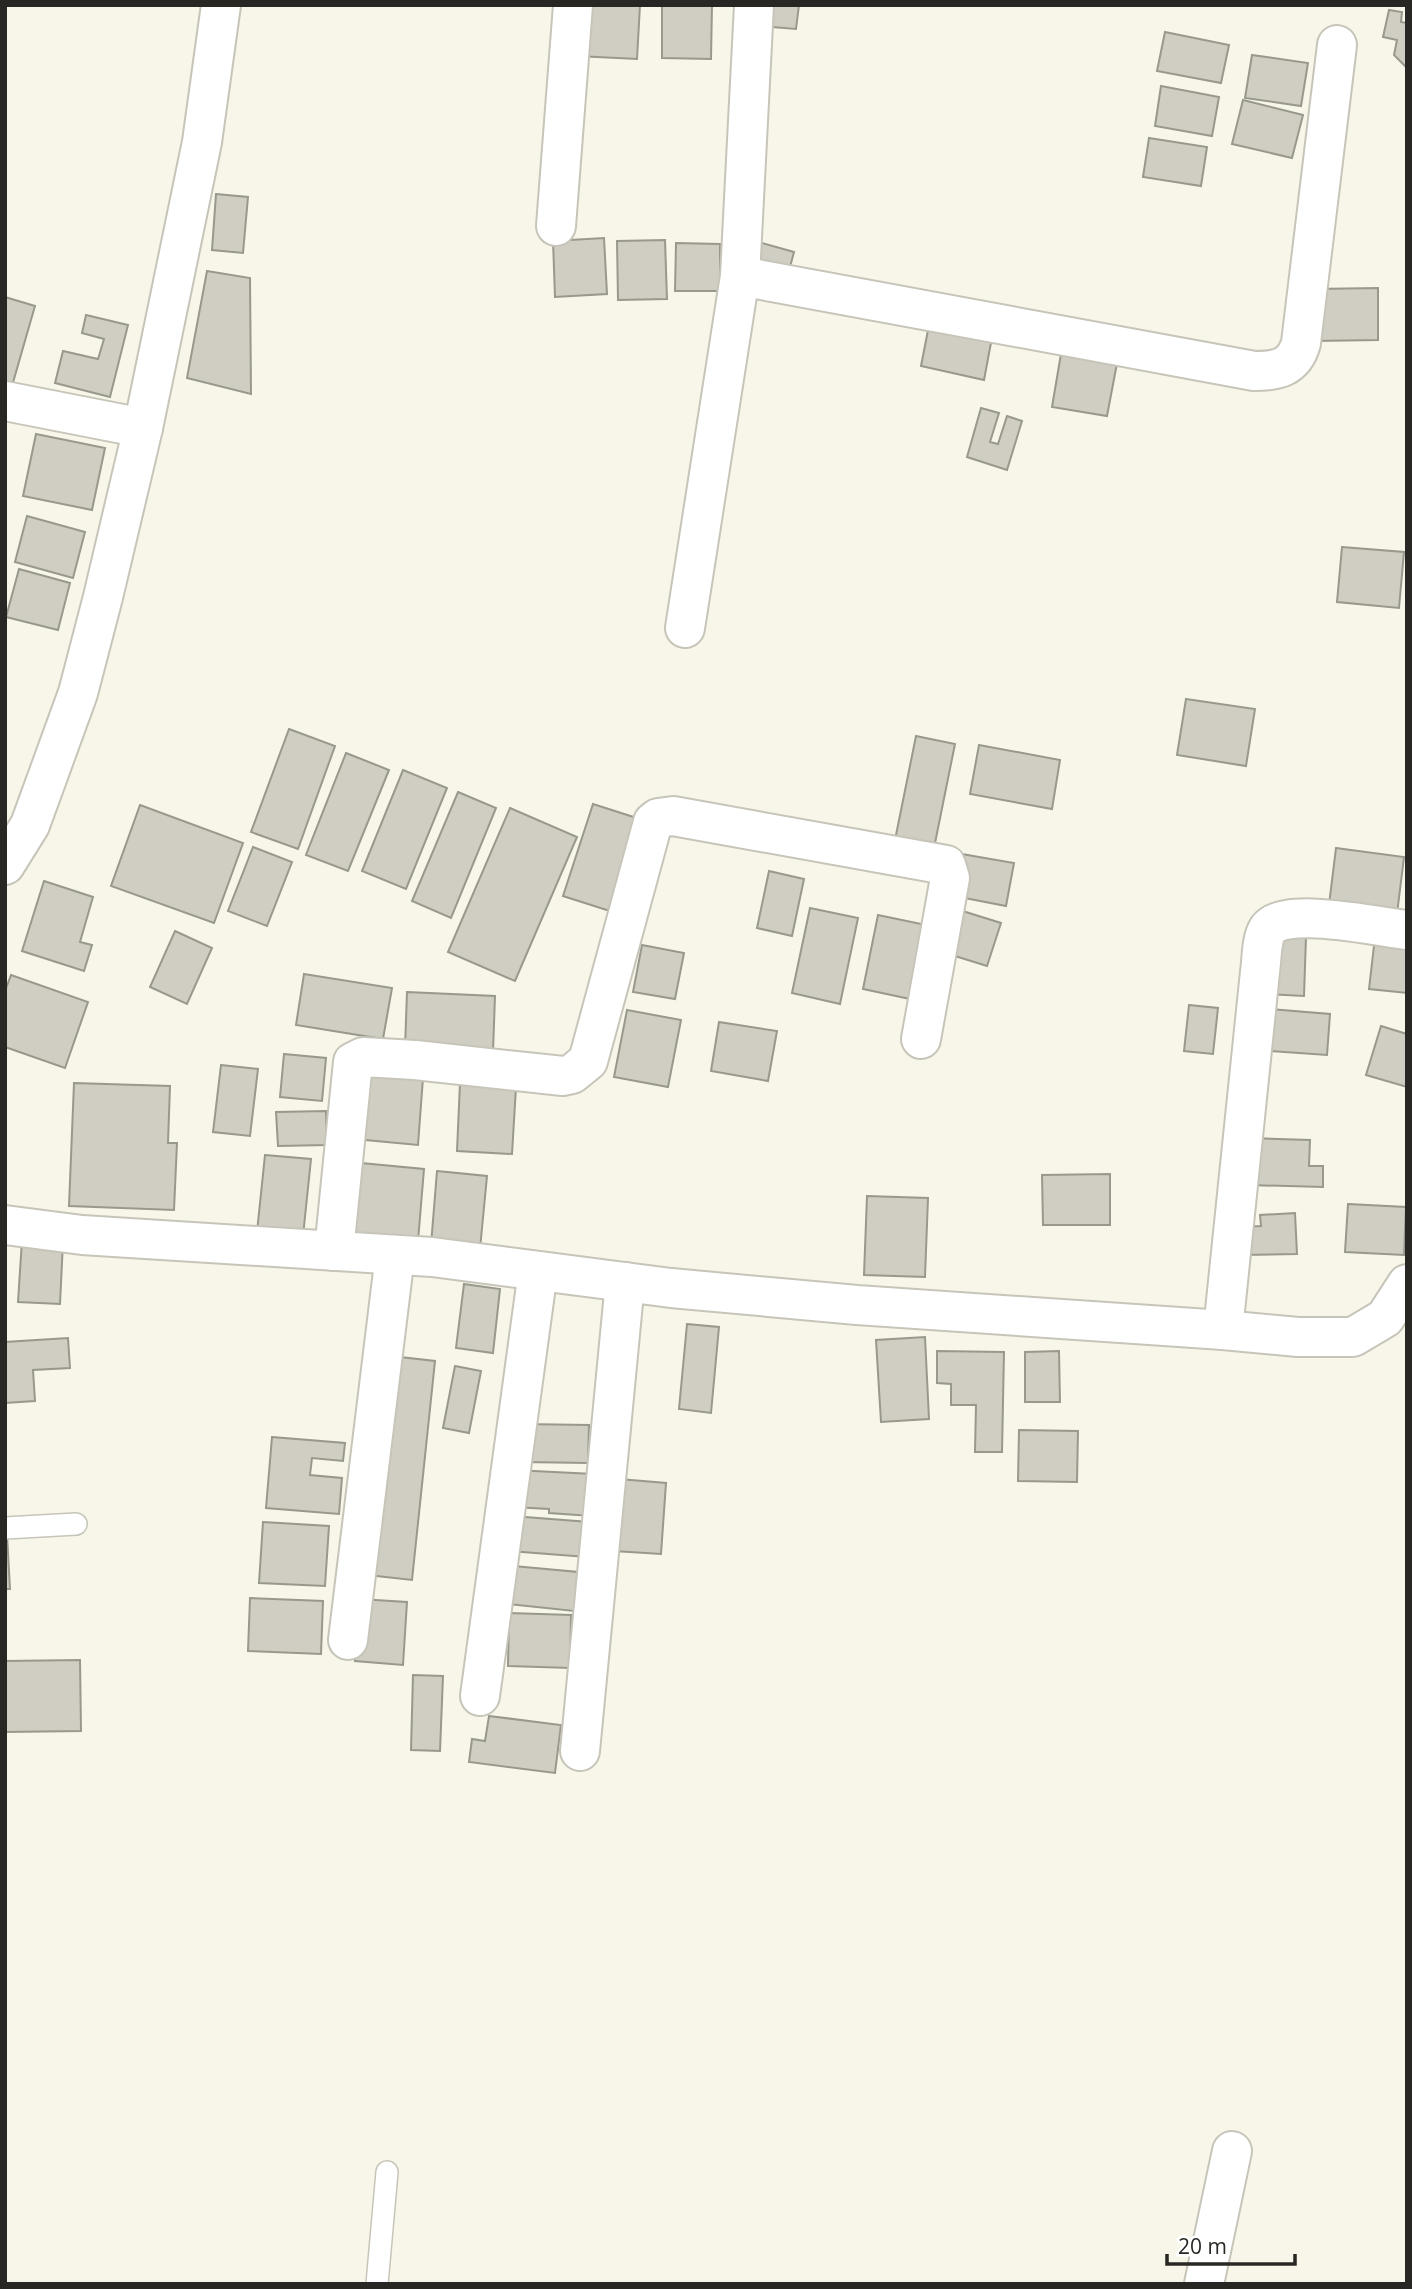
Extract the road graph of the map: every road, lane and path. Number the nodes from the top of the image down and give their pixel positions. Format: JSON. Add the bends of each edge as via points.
{"nodes":[{"id":1,"x":221,"y":5,"type":"edge"},
{"id":2,"x":573,"y":5,"type":"edge"},
{"id":3,"x":754,"y":5,"type":"edge"},
{"id":4,"x":1337,"y":45,"type":"dead end"},
{"id":5,"x":556,"y":226,"type":"dead end"},
{"id":6,"x":740,"y":276,"type":"junction"},
{"id":7,"x":5,"y":401,"type":"edge"},
{"id":8,"x":143,"y":428,"type":"junction"},
{"id":9,"x":685,"y":628,"type":"dead end"},
{"id":10,"x":5,"y":864,"type":"edge"},
{"id":11,"x":1407,"y":930,"type":"edge"},
{"id":12,"x":921,"y":1039,"type":"dead end"},
{"id":13,"x":5,"y":1225,"type":"edge"},
{"id":14,"x":334,"y":1251,"type":"junction"},
{"id":15,"x":394,"y":1255,"type":"junction"},
{"id":16,"x":538,"y":1271,"type":"junction"},
{"id":17,"x":625,"y":1282,"type":"junction"},
{"id":18,"x":1407,"y":1284,"type":"edge"},
{"id":19,"x":1223,"y":1330,"type":"junction"},
{"id":20,"x":76,"y":1524,"type":"dead end"},
{"id":21,"x":5,"y":1528,"type":"edge"},
{"id":22,"x":348,"y":1640,"type":"dead end"},
{"id":23,"x":480,"y":1696,"type":"dead end"},
{"id":24,"x":580,"y":1751,"type":"dead end"},
{"id":25,"x":1232,"y":2151,"type":"dead end"},
{"id":26,"x":387,"y":2172,"type":"dead end"},
{"id":27,"x":377,"y":2284,"type":"edge"},
{"id":28,"x":1204,"y":2284,"type":"edge"}],
"edges":[{"from":1,"to":8,"type":"street","via":[[202,142]]},
{"from":2,"to":5,"type":"street"},
{"from":3,"to":6,"type":"street"},
{"from":4,"to":6,"type":"street","via":[[1301,343],[1289,365],[1276,371]]},
{"from":6,"to":9,"type":"street"},
{"from":7,"to":8,"type":"street"},
{"from":8,"to":10,"type":"street","via":[[78,694],[30,825]]},
{"from":11,"to":19,"type":"street","via":[[1305,917],[1274,923],[1266,933]]},
{"from":12,"to":14,"type":"street","via":[[950,878],[946,865],[674,816],[658,818],[653,822],[589,1061],[581,1068],[563,1076],[363,1057],[354,1062]]},
{"from":13,"to":14,"type":"street","via":[[82,1235]]},
{"from":14,"to":15,"type":"street"},
{"from":15,"to":16,"type":"street"},
{"from":15,"to":22,"type":"street"},
{"from":16,"to":17,"type":"street"},
{"from":16,"to":23,"type":"street"},
{"from":17,"to":19,"type":"street","via":[[858,1305]]},
{"from":17,"to":24,"type":"street"},
{"from":18,"to":19,"type":"street","via":[[1385,1318],[1353,1337]]},
{"from":20,"to":21,"type":"lane"},
{"from":25,"to":28,"type":"street"},
{"from":26,"to":27,"type":"lane"}]}
